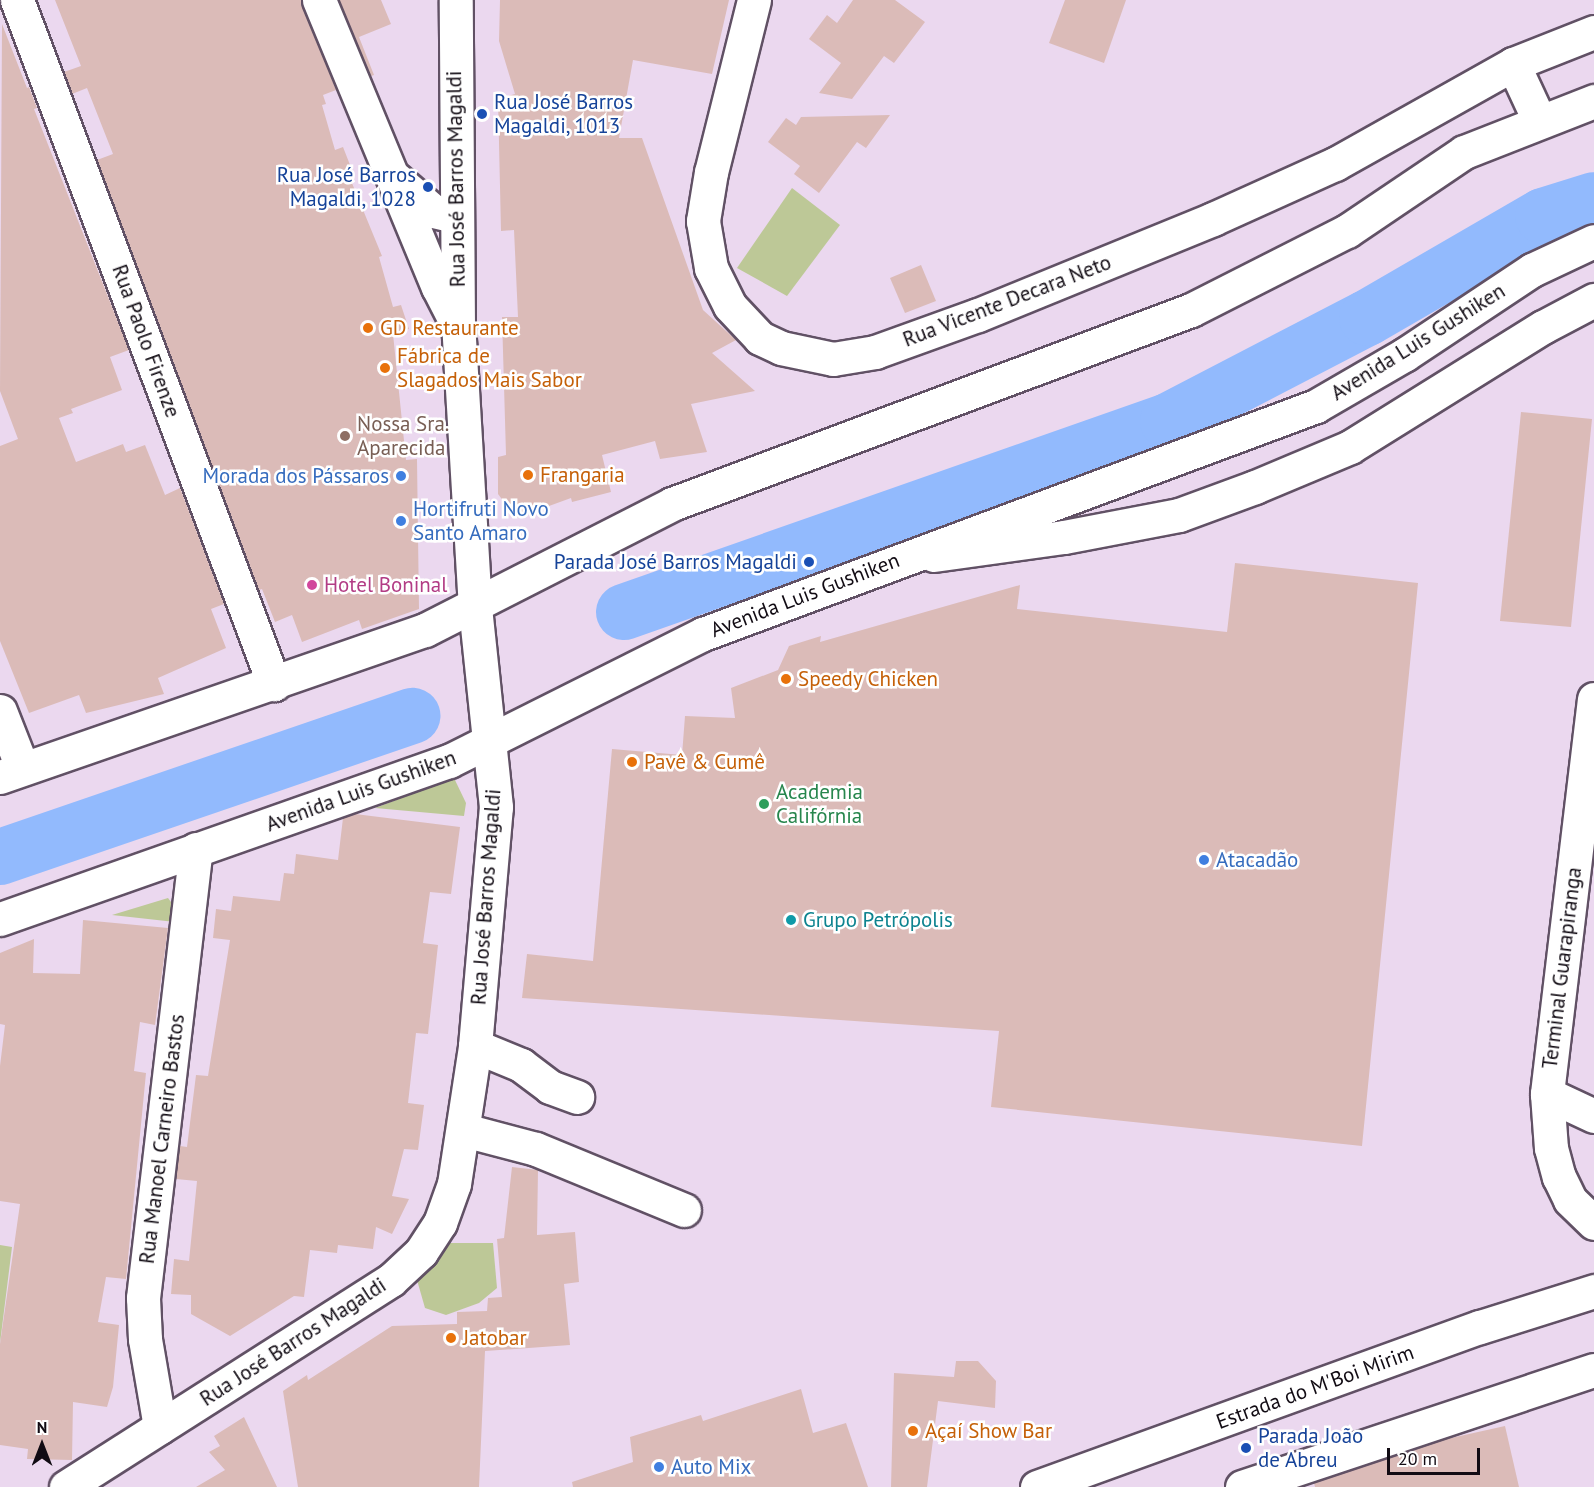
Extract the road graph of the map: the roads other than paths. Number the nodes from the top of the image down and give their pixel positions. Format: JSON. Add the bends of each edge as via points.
{"nodes":[{"id":1,"x":17,"y":0,"type":"edge"},
{"id":2,"x":319,"y":0,"type":"edge"},
{"id":3,"x":456,"y":0,"type":"edge"},
{"id":4,"x":754,"y":0,"type":"edge"},
{"id":5,"x":1594,"y":33,"type":"edge"},
{"id":6,"x":1513,"y":64,"type":"junction"},
{"id":7,"x":1594,"y":101,"type":"edge"},
{"id":8,"x":1539,"y":120,"type":"junction"},
{"id":9,"x":391,"y":173,"type":"junction"},
{"id":10,"x":455,"y":216,"type":"junction"},
{"id":11,"x":1594,"y":241,"type":"edge"},
{"id":12,"x":1594,"y":300,"type":"edge"},
{"id":13,"x":458,"y":326,"type":"junction"},
{"id":14,"x":894,"y":560,"type":"junction"},
{"id":15,"x":475,"y":608,"type":"junction"},
{"id":16,"x":274,"y":684,"type":"junction"},
{"id":17,"x":1594,"y":699,"type":"edge"},
{"id":18,"x":0,"y":711,"type":"edge"},
{"id":19,"x":492,"y":742,"type":"junction"},
{"id":20,"x":11,"y":772,"type":"edge"},
{"id":21,"x":196,"y":849,"type":"junction"},
{"id":22,"x":0,"y":919,"type":"edge"},
{"id":23,"x":475,"y":1046,"type":"junction"},
{"id":24,"x":1547,"y":1094,"type":"junction"},
{"id":25,"x":577,"y":1097,"type":"dead end"},
{"id":26,"x":1594,"y":1116,"type":"edge"},
{"id":27,"x":464,"y":1130,"type":"junction"},
{"id":28,"x":684,"y":1210,"type":"dead end"},
{"id":29,"x":1594,"y":1223,"type":"edge"},
{"id":30,"x":1594,"y":1291,"type":"edge"},
{"id":31,"x":1594,"y":1370,"type":"edge"},
{"id":32,"x":160,"y":1427,"type":"junction"},
{"id":33,"x":66,"y":1487,"type":"edge"},
{"id":34,"x":1037,"y":1487,"type":"edge"},
{"id":35,"x":1242,"y":1487,"type":"edge"}],
"edges":[{"from":1,"to":16,"type":"main road","name":"Rua Paolo Firenze"},
{"from":2,"to":9,"type":"main road"},
{"from":3,"to":10,"type":"main road","name":"Rua José Barros Magaldi"},
{"from":4,"to":6,"type":"main road","name":"Rua Vicente Decara Neto","via":[[711,172],[703,221],[711,268],[730,306],[760,338],[790,351],[833,359],[875,352],[978,315],[1213,219],[1335,164]]},
{"from":5,"to":6,"type":"main road","name":"Rua Vicente Decara Neto"},
{"from":6,"to":8,"type":"main road"},
{"from":7,"to":8,"type":"main road"},
{"from":8,"to":15,"type":"main road","via":[[1464,152],[1347,231],[1191,310],[672,504]]},
{"from":9,"to":10,"type":"main road","via":[[434,211]]},
{"from":9,"to":13,"type":"main road"},
{"from":10,"to":13,"type":"main road","name":"Rua José Barros Magaldi"},
{"from":11,"to":14,"type":"main road","name":"Avenida Luis Gushiken","via":[[1532,270],[1404,355],[1316,406],[1103,488]]},
{"from":12,"to":14,"type":"main road","via":[[1543,327],[1350,447],[1255,487],[1179,515],[1064,537]]},
{"from":13,"to":15,"type":"main road","name":"Rua José Barros Magaldi"},
{"from":14,"to":19,"type":"main road","name":"Avenida Luis Gushiken","via":[[703,634]]},
{"from":15,"to":16,"type":"main road"},
{"from":15,"to":19,"type":"main road","name":"Rua José Barros Magaldi"},
{"from":16,"to":20,"type":"main road"},
{"from":17,"to":24,"type":"main road","name":"Terminal Guarapiranga"},
{"from":18,"to":20,"type":"main road"},
{"from":19,"to":21,"type":"main road","name":"Avenida Luis Gushiken","via":[[449,761]]},
{"from":19,"to":23,"type":"main road","name":"Rua José Barros Magaldi","via":[[496,807]]},
{"from":21,"to":22,"type":"main road","name":"Avenida Luis Gushiken"},
{"from":21,"to":32,"type":"main road","name":"Rua Manoel Carneiro Bastos","via":[[143,1298],[145,1339]]},
{"from":23,"to":25,"type":"main road","via":[[521,1065],[550,1088]]},
{"from":23,"to":27,"type":"main road","name":"Rua José Barros Magaldi"},
{"from":24,"to":26,"type":"main road"},
{"from":24,"to":29,"type":"main road","name":"Terminal Guarapiranga","via":[[1551,1148],[1558,1177],[1570,1200]]},
{"from":27,"to":28,"type":"main road","via":[[547,1153]]},
{"from":27,"to":32,"type":"main road","name":"Rua José Barros Magaldi","via":[[454,1184],[440,1223],[421,1252],[391,1280]]},
{"from":30,"to":34,"type":"main road","name":"Estrada do M'Boi Mirim","via":[[1480,1327]]},
{"from":31,"to":35,"type":"main road"},
{"from":32,"to":33,"type":"main road","name":"Rua José Barros Magaldi"}]}
